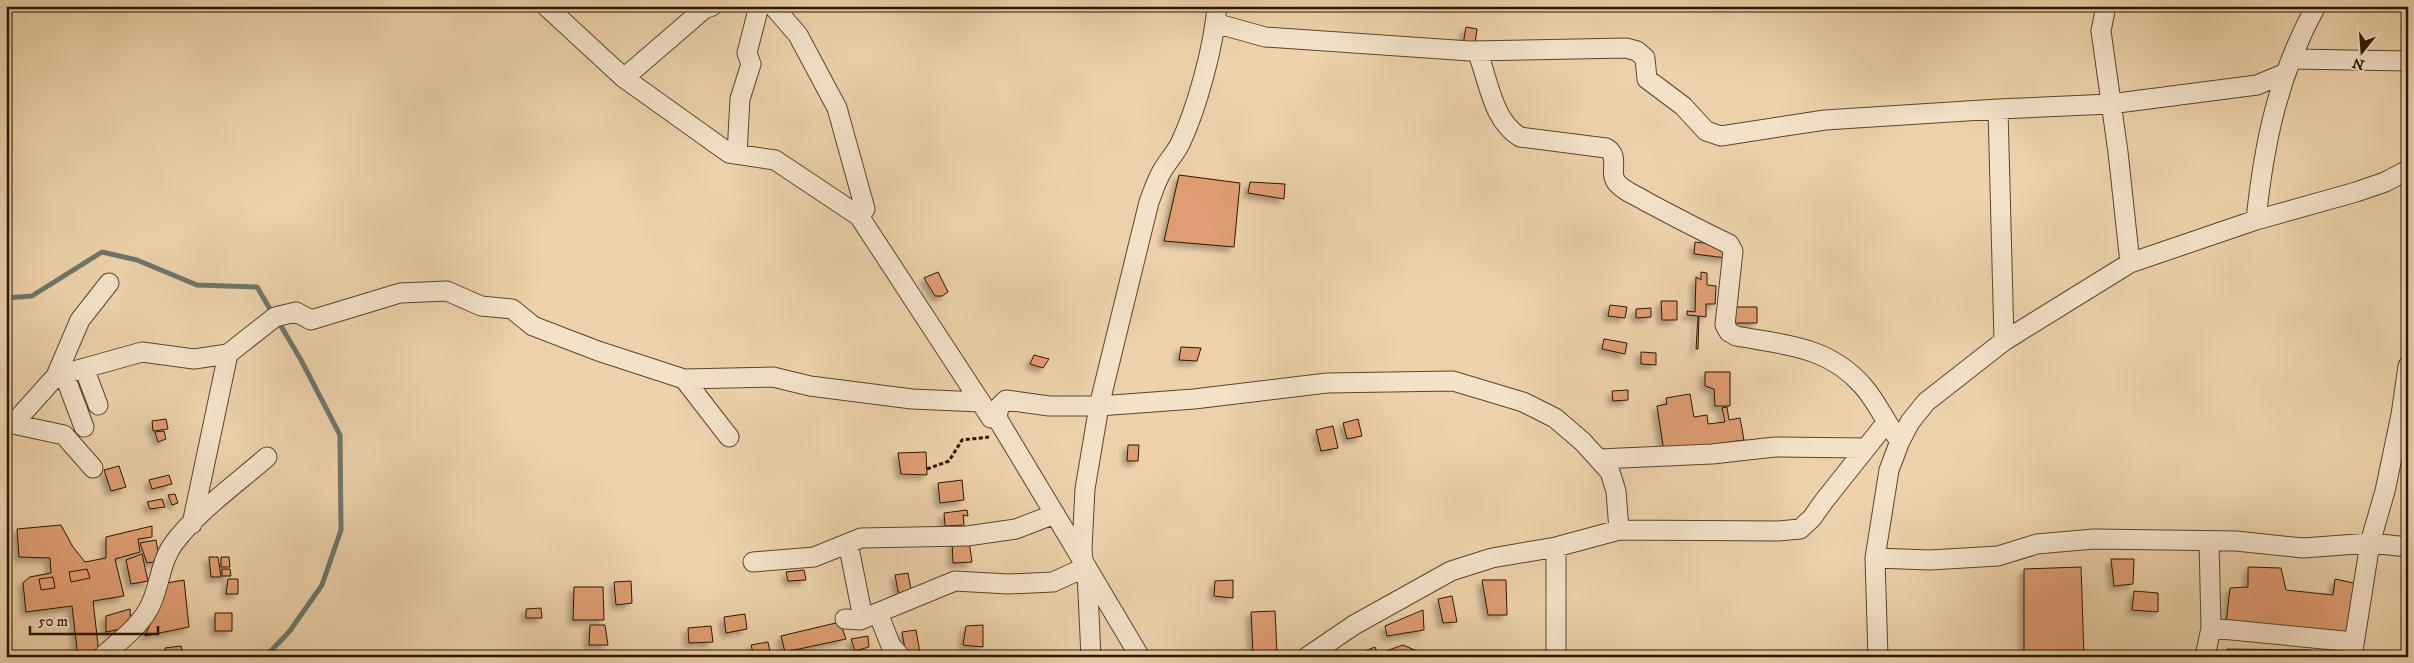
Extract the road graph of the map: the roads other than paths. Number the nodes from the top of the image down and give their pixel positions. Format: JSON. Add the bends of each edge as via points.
{"nodes":[{"id":1,"x":546,"y":6,"type":"edge"},
{"id":2,"x":712,"y":6,"type":"edge"},
{"id":3,"x":759,"y":6,"type":"edge"},
{"id":4,"x":773,"y":6,"type":"edge"},
{"id":5,"x":2106,"y":6,"type":"edge"},
{"id":6,"x":2316,"y":6,"type":"edge"},
{"id":7,"x":1216,"y":15,"type":"edge"},
{"id":8,"x":1477,"y":51,"type":"junction"},
{"id":9,"x":2408,"y":61,"type":"edge"},
{"id":10,"x":2289,"y":66,"type":"junction"},
{"id":11,"x":624,"y":78,"type":"junction"},
{"id":12,"x":2110,"y":104,"type":"junction"},
{"id":13,"x":1998,"y":109,"type":"junction"},
{"id":14,"x":737,"y":154,"type":"junction"},
{"id":15,"x":2408,"y":170,"type":"edge"},
{"id":16,"x":859,"y":216,"type":"junction"},
{"id":17,"x":2256,"y":220,"type":"junction"},
{"id":18,"x":2130,"y":263,"type":"junction"},
{"id":19,"x":110,"y":284,"type":"dead end"},
{"id":20,"x":2004,"y":341,"type":"junction"},
{"id":21,"x":228,"y":354,"type":"junction"},
{"id":22,"x":2408,"y":366,"type":"edge"},
{"id":23,"x":84,"y":368,"type":"junction"},
{"id":24,"x":60,"y":375,"type":"junction"},
{"id":25,"x":684,"y":379,"type":"junction"},
{"id":26,"x":981,"y":402,"type":"junction"},
{"id":27,"x":98,"y":405,"type":"dead end"},
{"id":28,"x":1099,"y":406,"type":"junction"},
{"id":29,"x":2405,"y":415,"type":"edge"},
{"id":30,"x":997,"y":418,"type":"junction"},
{"id":31,"x":1886,"y":423,"type":"junction"},
{"id":32,"x":84,"y":427,"type":"dead end"},
{"id":33,"x":729,"y":437,"type":"dead end"},
{"id":34,"x":1900,"y":441,"type":"junction"},
{"id":35,"x":1866,"y":448,"type":"junction"},
{"id":36,"x":267,"y":458,"type":"dead end"},
{"id":37,"x":1600,"y":459,"type":"junction"},
{"id":38,"x":93,"y":468,"type":"dead end"},
{"id":39,"x":1055,"y":514,"type":"junction"},
{"id":40,"x":192,"y":524,"type":"junction"},
{"id":41,"x":1618,"y":530,"type":"junction"},
{"id":42,"x":2209,"y":541,"type":"junction"},
{"id":43,"x":848,"y":543,"type":"junction"},
{"id":44,"x":2370,"y":544,"type":"junction"},
{"id":45,"x":1556,"y":547,"type":"junction"},
{"id":46,"x":2408,"y":547,"type":"edge"},
{"id":47,"x":1875,"y":558,"type":"junction"},
{"id":48,"x":753,"y":562,"type":"dead end"},
{"id":49,"x":1085,"y":566,"type":"junction"},
{"id":50,"x":871,"y":616,"type":"junction"},
{"id":51,"x":844,"y":619,"type":"dead end"},
{"id":52,"x":2212,"y":628,"type":"junction"},
{"id":53,"x":2353,"y":649,"type":"edge"},
{"id":54,"x":102,"y":657,"type":"edge"},
{"id":55,"x":901,"y":657,"type":"edge"},
{"id":56,"x":1091,"y":657,"type":"edge"},
{"id":57,"x":1140,"y":657,"type":"edge"},
{"id":58,"x":1307,"y":657,"type":"edge"},
{"id":59,"x":1556,"y":657,"type":"edge"},
{"id":60,"x":1878,"y":657,"type":"edge"},
{"id":61,"x":2204,"y":657,"type":"edge"}],
"edges":[{"from":1,"to":11,"type":"street"},
{"from":2,"to":11,"type":"street","via":[[704,9]]},
{"from":3,"to":14,"type":"street","via":[[747,53],[751,64],[740,99]]},
{"from":4,"to":16,"type":"street","via":[[798,35],[837,108],[865,209]]},
{"from":5,"to":12,"type":"street","via":[[2101,31]]},
{"from":6,"to":10,"type":"street"},
{"from":7,"to":8,"type":"street","via":[[1265,37]]},
{"from":7,"to":28,"type":"street","via":[[1203,76],[1187,126],[1179,146],[1160,174],[1149,202]]},
{"from":8,"to":13,"type":"street","via":[[1637,50],[1645,58],[1646,79],[1683,106],[1706,131],[1721,136],[1825,120]]},
{"from":8,"to":31,"type":"street","via":[[1494,104],[1511,131],[1520,137],[1606,148],[1615,156],[1613,176],[1620,187],[1729,244],[1733,251],[1725,325],[1729,332],[1822,355],[1864,387]]},
{"from":9,"to":10,"type":"street"},
{"from":10,"to":12,"type":"street","via":[[2257,85]]},
{"from":10,"to":17,"type":"street","via":[[2271,122]]},
{"from":11,"to":14,"type":"street","via":[[729,152]]},
{"from":12,"to":13,"type":"street"},
{"from":12,"to":18,"type":"street"},
{"from":13,"to":20,"type":"street"},
{"from":14,"to":16,"type":"street","via":[[775,160]]},
{"from":15,"to":17,"type":"street","via":[[2356,192]]},
{"from":16,"to":26,"type":"street"},
{"from":17,"to":18,"type":"street"},
{"from":18,"to":20,"type":"street"},
{"from":19,"to":24,"type":"street","via":[[80,320]]},
{"from":20,"to":34,"type":"street","via":[[1926,402]]},
{"from":21,"to":23,"type":"street","via":[[194,359],[142,352]]},
{"from":21,"to":25,"type":"street","via":[[275,317],[296,312],[310,320],[400,293],[447,292],[481,306],[512,309],[533,326]]},
{"from":21,"to":40,"type":"street"},
{"from":22,"to":29,"type":"street"},
{"from":23,"to":24,"type":"street"},
{"from":23,"to":27,"type":"street"},
{"from":24,"to":32,"type":"street"},
{"from":24,"to":38,"type":"street","via":[[13,424],[64,435]]},
{"from":25,"to":26,"type":"street","via":[[773,377],[810,386],[912,399]]},
{"from":25,"to":33,"type":"street"},
{"from":26,"to":30,"type":"street","via":[[991,418]]},
{"from":28,"to":30,"type":"street","via":[[1049,406],[1006,400],[999,407]]},
{"from":28,"to":37,"type":"street","via":[[1194,399],[1327,383],[1453,381],[1523,402],[1555,418]]},
{"from":28,"to":49,"type":"street","via":[[1085,489],[1082,548]]},
{"from":29,"to":44,"type":"street"},
{"from":30,"to":39,"type":"street"},
{"from":31,"to":34,"type":"street"},
{"from":31,"to":35,"type":"street"},
{"from":34,"to":47,"type":"street","via":[[1890,470]]},
{"from":35,"to":37,"type":"street","via":[[1775,447],[1712,454]]},
{"from":35,"to":41,"type":"street","via":[[1800,529]]},
{"from":36,"to":40,"type":"street"},
{"from":37,"to":41,"type":"street","via":[[1610,472],[1616,491]]},
{"from":39,"to":43,"type":"street","via":[[1016,528],[967,536],[860,538]]},
{"from":39,"to":49,"type":"street"},
{"from":40,"to":54,"type":"street","via":[[168,553],[146,612],[137,625]]},
{"from":41,"to":45,"type":"street"},
{"from":42,"to":44,"type":"street","via":[[2303,548]]},
{"from":42,"to":47,"type":"street","via":[[2080,539],[2037,544],[1998,556],[1930,560]]},
{"from":42,"to":52,"type":"street"},
{"from":43,"to":48,"type":"street","via":[[814,557]]},
{"from":43,"to":50,"type":"street"},
{"from":44,"to":46,"type":"street"},
{"from":44,"to":53,"type":"street"},
{"from":45,"to":58,"type":"street","via":[[1492,558],[1451,571],[1354,625]]},
{"from":45,"to":59,"type":"street"},
{"from":47,"to":60,"type":"street"},
{"from":49,"to":50,"type":"street","via":[[1053,582],[955,582]]},
{"from":49,"to":56,"type":"street"},
{"from":49,"to":57,"type":"street"},
{"from":50,"to":51,"type":"street"},
{"from":50,"to":55,"type":"street"},
{"from":52,"to":53,"type":"street"},
{"from":52,"to":61,"type":"street"}]}
